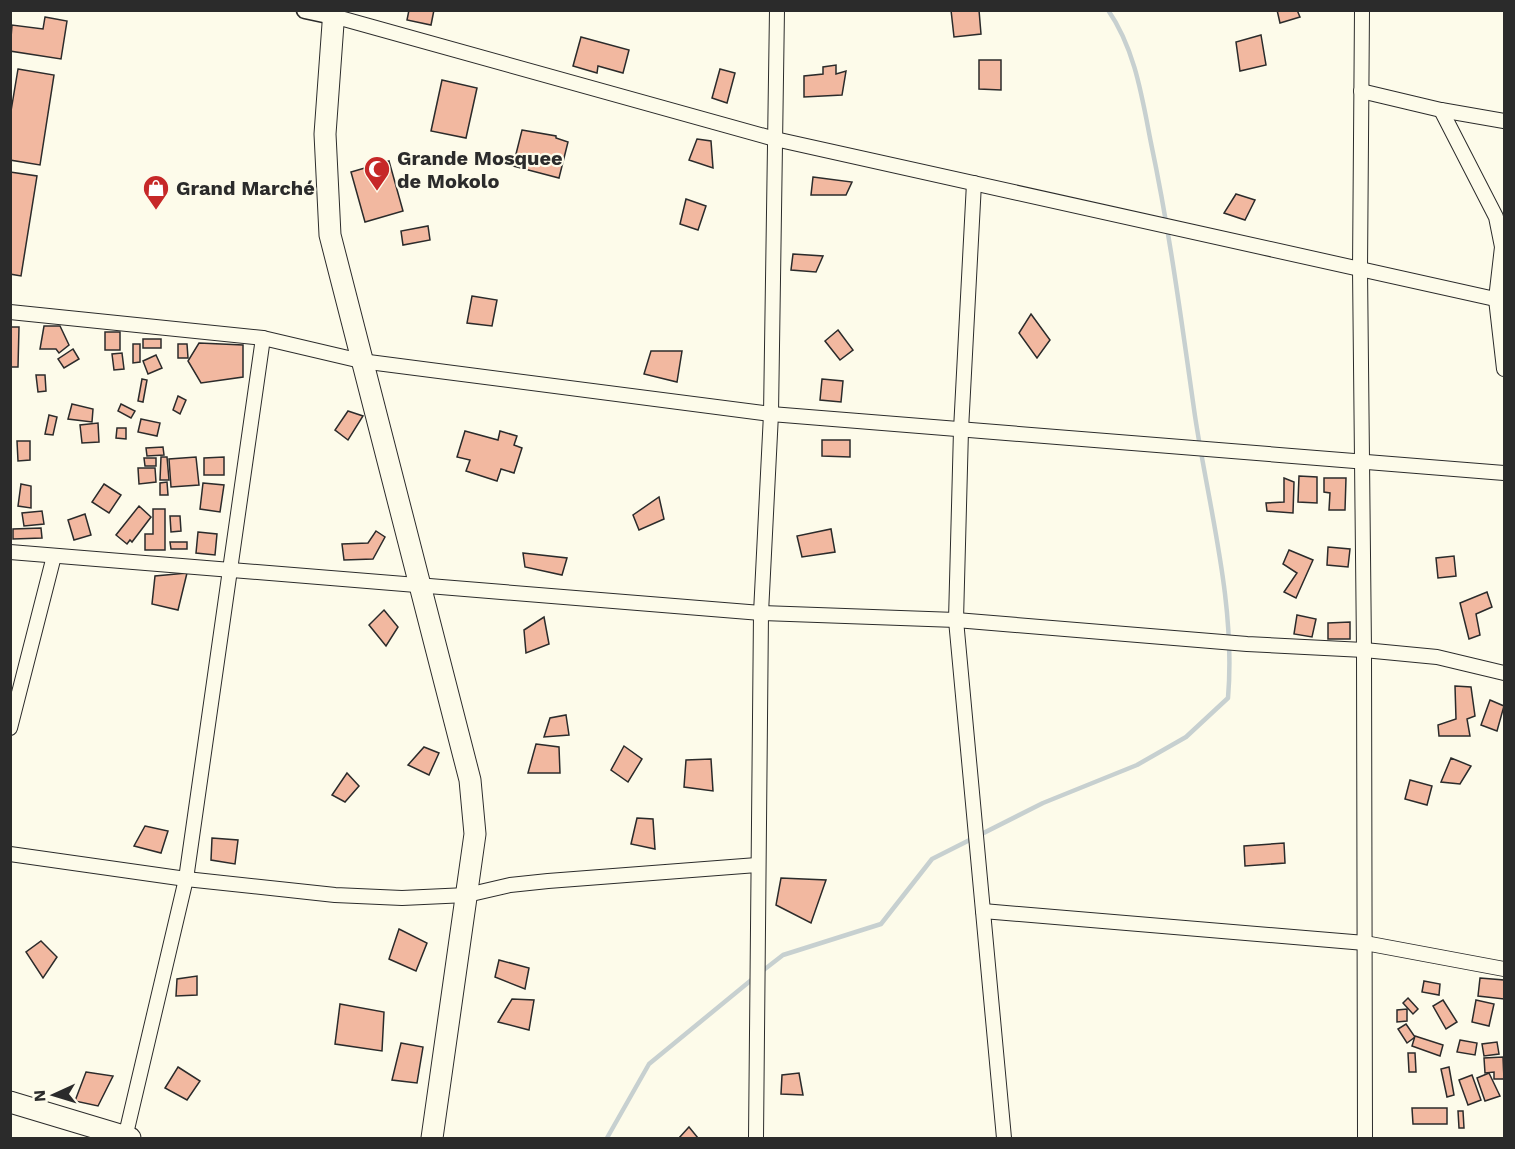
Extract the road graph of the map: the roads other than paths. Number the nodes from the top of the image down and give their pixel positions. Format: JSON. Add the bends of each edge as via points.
{"nodes":[{"id":1,"x":305,"y":10,"type":"edge"},
{"id":2,"x":777,"y":10,"type":"edge"},
{"id":3,"x":1362,"y":10,"type":"edge"},
{"id":4,"x":333,"y":13,"type":"edge"},
{"id":5,"x":1361,"y":91,"type":"junction"},
{"id":6,"x":1441,"y":110,"type":"junction"},
{"id":7,"x":1504,"y":121,"type":"edge"},
{"id":8,"x":775,"y":139,"type":"junction"},
{"id":9,"x":974,"y":183,"type":"junction"},
{"id":10,"x":1360,"y":269,"type":"junction"},
{"id":11,"x":1500,"y":300,"type":"edge"},
{"id":12,"x":10,"y":312,"type":"edge"},
{"id":13,"x":263,"y":338,"type":"junction"},
{"id":14,"x":360,"y":361,"type":"junction"},
{"id":15,"x":1504,"y":369,"type":"edge"},
{"id":16,"x":771,"y":414,"type":"junction"},
{"id":17,"x":961,"y":430,"type":"junction"},
{"id":18,"x":1362,"y":460,"type":"junction"},
{"id":19,"x":1504,"y":472,"type":"edge"},
{"id":20,"x":10,"y":552,"type":"edge"},
{"id":21,"x":54,"y":556,"type":"junction"},
{"id":22,"x":229,"y":570,"type":"junction"},
{"id":23,"x":422,"y":586,"type":"junction"},
{"id":24,"x":761,"y":613,"type":"junction"},
{"id":25,"x":956,"y":620,"type":"junction"},
{"id":26,"x":1364,"y":650,"type":"junction"},
{"id":27,"x":1504,"y":673,"type":"edge"},
{"id":28,"x":10,"y":728,"type":"edge"},
{"id":29,"x":10,"y":854,"type":"edge"},
{"id":30,"x":757,"y":866,"type":"junction"},
{"id":31,"x":186,"y":879,"type":"junction"},
{"id":32,"x":467,"y":895,"type":"junction"},
{"id":33,"x":983,"y":910,"type":"junction"},
{"id":34,"x":1365,"y":943,"type":"junction"},
{"id":35,"x":1504,"y":969,"type":"edge"},
{"id":36,"x":10,"y":1102,"type":"edge"},
{"id":37,"x":126,"y":1138,"type":"edge"},
{"id":38,"x":432,"y":1138,"type":"edge"},
{"id":39,"x":756,"y":1138,"type":"edge"},
{"id":40,"x":1004,"y":1138,"type":"edge"},
{"id":41,"x":1365,"y":1138,"type":"edge"}],
"edges":[{"from":1,"to":4,"type":"street"},
{"from":2,"to":8,"type":"street"},
{"from":3,"to":5,"type":"street"},
{"from":4,"to":8,"type":"street"},
{"from":4,"to":14,"type":"main road","via":[[325,134],[330,235]]},
{"from":5,"to":6,"type":"street"},
{"from":5,"to":10,"type":"street"},
{"from":6,"to":7,"type":"street"},
{"from":6,"to":11,"type":"street","via":[[1496,217],[1502,247]]},
{"from":8,"to":9,"type":"street"},
{"from":8,"to":16,"type":"street"},
{"from":9,"to":10,"type":"street"},
{"from":9,"to":17,"type":"street"},
{"from":10,"to":11,"type":"street"},
{"from":10,"to":18,"type":"street"},
{"from":11,"to":15,"type":"street"},
{"from":12,"to":13,"type":"street"},
{"from":13,"to":14,"type":"street"},
{"from":13,"to":22,"type":"street"},
{"from":14,"to":16,"type":"street"},
{"from":14,"to":23,"type":"main road"},
{"from":16,"to":17,"type":"street"},
{"from":16,"to":24,"type":"street"},
{"from":17,"to":18,"type":"street"},
{"from":17,"to":25,"type":"street"},
{"from":18,"to":19,"type":"street"},
{"from":18,"to":26,"type":"street"},
{"from":20,"to":21,"type":"street"},
{"from":21,"to":22,"type":"street"},
{"from":21,"to":28,"type":"street"},
{"from":22,"to":23,"type":"street"},
{"from":22,"to":31,"type":"street"},
{"from":23,"to":24,"type":"street"},
{"from":23,"to":32,"type":"main road","via":[[474,807],[475,834]]},
{"from":24,"to":25,"type":"street"},
{"from":24,"to":30,"type":"street"},
{"from":25,"to":26,"type":"street"},
{"from":25,"to":33,"type":"street"},
{"from":26,"to":27,"type":"street","via":[[1437,657]]},
{"from":26,"to":34,"type":"street"},
{"from":29,"to":31,"type":"street"},
{"from":30,"to":32,"type":"street","via":[[548,881]]},
{"from":30,"to":39,"type":"street"},
{"from":31,"to":32,"type":"street","via":[[391,898]]},
{"from":31,"to":37,"type":"street"},
{"from":32,"to":38,"type":"main road"},
{"from":33,"to":34,"type":"street"},
{"from":33,"to":40,"type":"street"},
{"from":34,"to":35,"type":"street"},
{"from":34,"to":41,"type":"street"},
{"from":36,"to":37,"type":"main road"}]}
